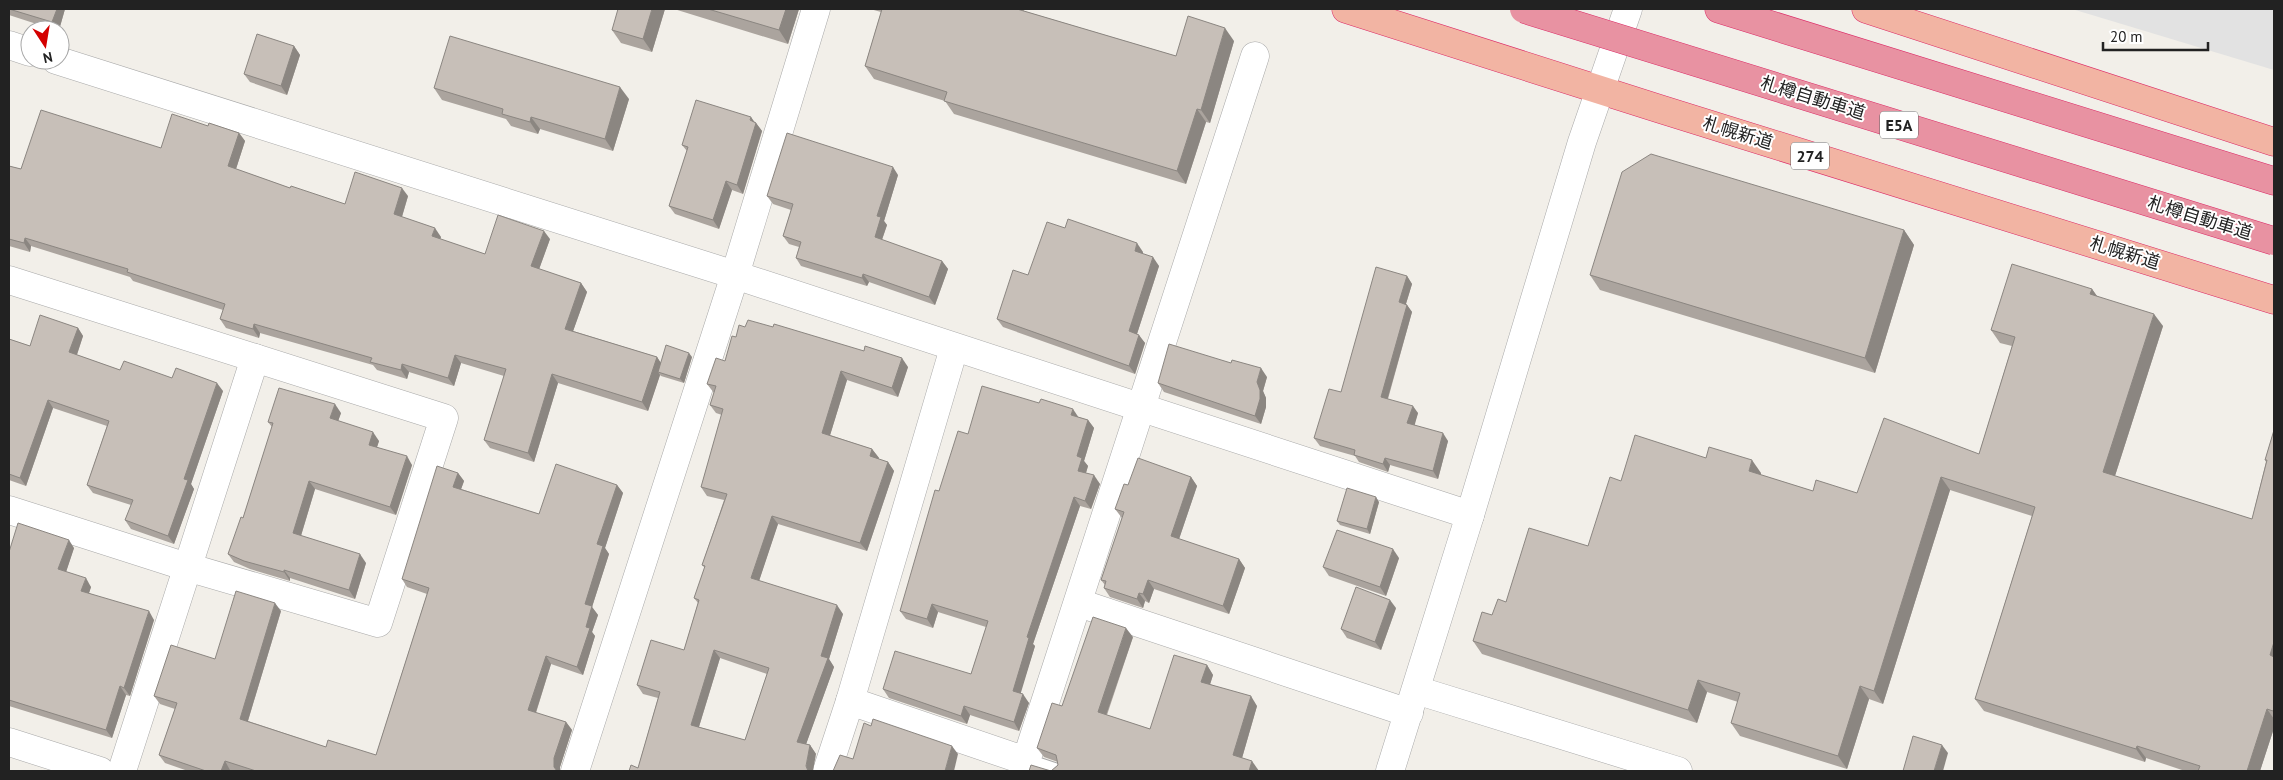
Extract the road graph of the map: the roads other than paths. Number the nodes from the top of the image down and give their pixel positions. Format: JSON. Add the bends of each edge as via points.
{"nodes":[{"id":1,"x":816,"y":9,"type":"edge"},
{"id":2,"x":1346,"y":9,"type":"edge"},
{"id":3,"x":1524,"y":9,"type":"edge"},
{"id":4,"x":1628,"y":9,"type":"edge"},
{"id":5,"x":1719,"y":9,"type":"edge"},
{"id":6,"x":1866,"y":9,"type":"edge"},
{"id":7,"x":1255,"y":56,"type":"dead end"},
{"id":8,"x":70,"y":64,"type":"edge"},
{"id":9,"x":1601,"y":90,"type":"junction"},
{"id":10,"x":2274,"y":142,"type":"edge"},
{"id":11,"x":2274,"y":181,"type":"edge"},
{"id":12,"x":2274,"y":241,"type":"edge"},
{"id":13,"x":735,"y":275,"type":"junction"},
{"id":14,"x":9,"y":280,"type":"edge"},
{"id":15,"x":2274,"y":300,"type":"edge"},
{"id":16,"x":954,"y":348,"type":"junction"},
{"id":17,"x":255,"y":358,"type":"junction"},
{"id":18,"x":1141,"y":409,"type":"junction"},
{"id":19,"x":9,"y":510,"type":"edge"},
{"id":20,"x":1470,"y":515,"type":"junction"},
{"id":21,"x":187,"y":567,"type":"junction"},
{"id":22,"x":1078,"y":603,"type":"junction"},
{"id":23,"x":850,"y":701,"type":"junction"},
{"id":24,"x":1412,"y":701,"type":"junction"},
{"id":25,"x":9,"y":742,"type":"edge"},
{"id":26,"x":1026,"y":761,"type":"junction"},
{"id":27,"x":100,"y":771,"type":"edge"},
{"id":28,"x":122,"y":771,"type":"edge"},
{"id":29,"x":575,"y":771,"type":"edge"},
{"id":30,"x":827,"y":771,"type":"edge"},
{"id":31,"x":1056,"y":771,"type":"edge"},
{"id":32,"x":1390,"y":771,"type":"edge"},
{"id":33,"x":1678,"y":771,"type":"edge"}],
"edges":[{"from":1,"to":13,"type":"street"},
{"from":2,"to":9,"type":"highway","name":"札幌新道","number":"274"},
{"from":3,"to":12,"type":"highway","name":"札樽自動車道","number":"E5A","bridge":true},
{"from":4,"to":9,"type":"street"},
{"from":5,"to":11,"type":"highway"},
{"from":6,"to":10,"type":"highway"},
{"from":7,"to":18,"type":"street"},
{"from":8,"to":13,"type":"street"},
{"from":9,"to":15,"type":"highway","name":"札幌新道","number":"274"},
{"from":9,"to":20,"type":"street","via":[[1582,142]]},
{"from":13,"to":16,"type":"street"},
{"from":13,"to":29,"type":"street"},
{"from":14,"to":17,"type":"street"},
{"from":16,"to":18,"type":"street"},
{"from":16,"to":23,"type":"street"},
{"from":17,"to":21,"type":"street"},
{"from":17,"to":21,"type":"street","via":[[444,418],[378,623]]},
{"from":18,"to":20,"type":"street"},
{"from":18,"to":22,"type":"street"},
{"from":19,"to":21,"type":"street"},
{"from":20,"to":24,"type":"street"},
{"from":21,"to":28,"type":"street"},
{"from":22,"to":24,"type":"street"},
{"from":22,"to":26,"type":"street"},
{"from":23,"to":26,"type":"street"},
{"from":23,"to":30,"type":"street"},
{"from":24,"to":32,"type":"street"},
{"from":24,"to":33,"type":"street"},
{"from":25,"to":27,"type":"street"},
{"from":26,"to":31,"type":"lane"}]}
